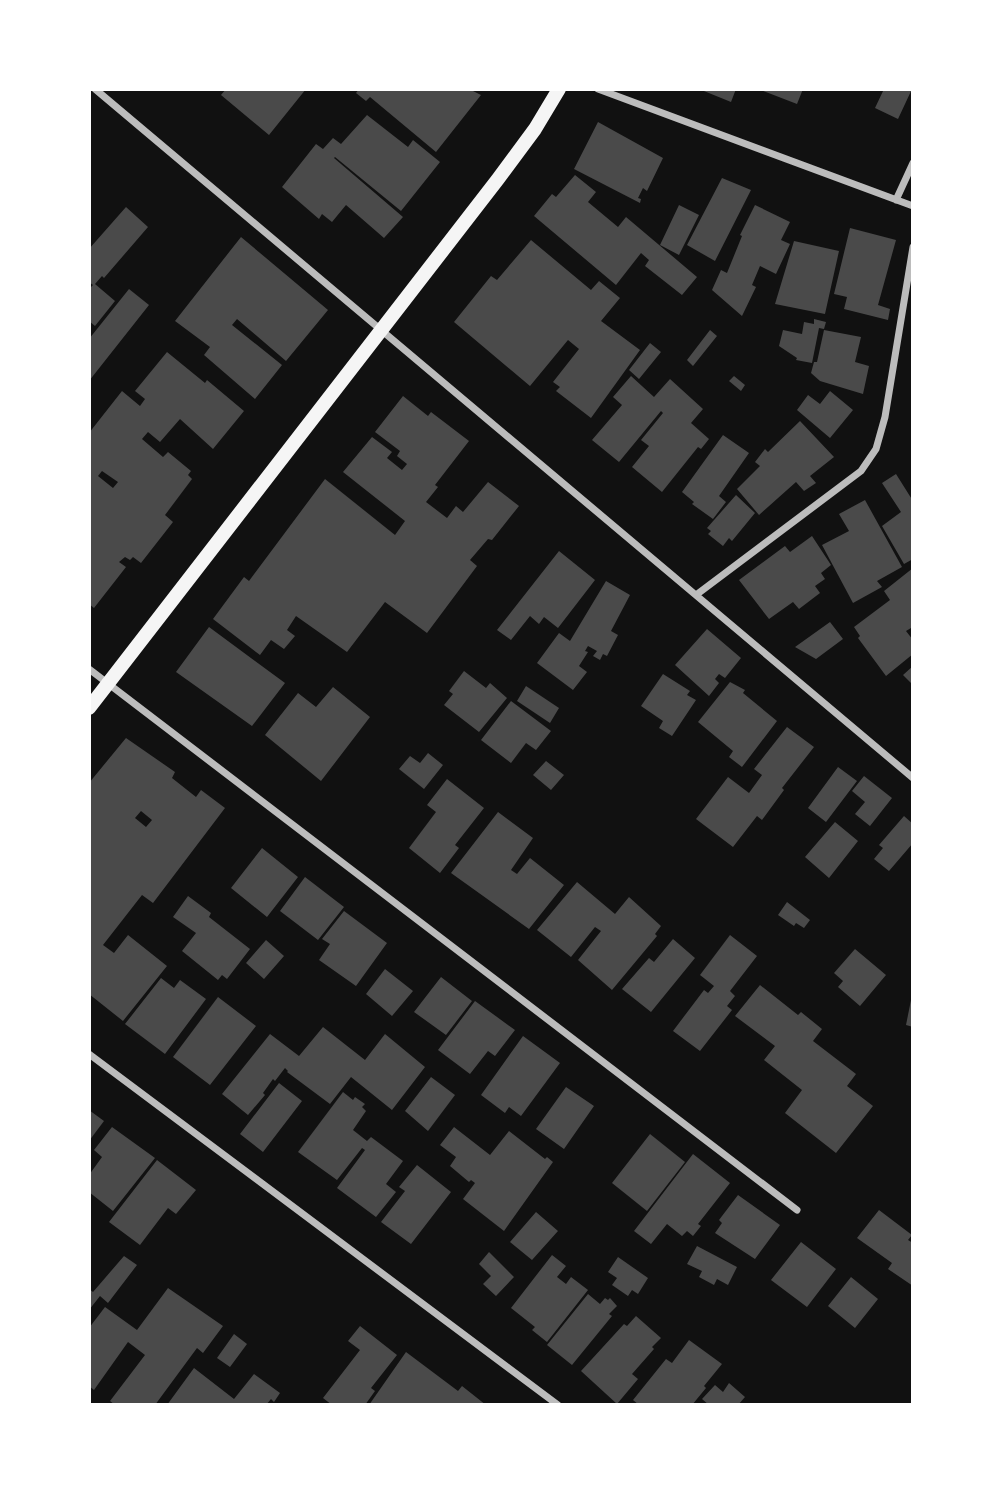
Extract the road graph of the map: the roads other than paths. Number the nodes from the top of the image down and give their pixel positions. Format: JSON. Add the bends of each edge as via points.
{"nodes":[{"id":1,"x":95,"y":89,"type":"edge"},
{"id":2,"x":559,"y":89,"type":"edge"},
{"id":3,"x":598,"y":89,"type":"edge"},
{"id":4,"x":913,"y":163,"type":"edge"},
{"id":5,"x":896,"y":200,"type":"junction"},
{"id":6,"x":913,"y":206,"type":"edge"},
{"id":7,"x":913,"y":247,"type":"edge"},
{"id":8,"x":380,"y":329,"type":"junction"},
{"id":9,"x":696,"y":595,"type":"junction"},
{"id":10,"x":89,"y":669,"type":"edge"},
{"id":11,"x":108,"y":683,"type":"junction"},
{"id":12,"x":89,"y":708,"type":"edge"},
{"id":13,"x":913,"y":778,"type":"edge"},
{"id":14,"x":89,"y":1054,"type":"edge"},
{"id":15,"x":797,"y":1210,"type":"dead end"},
{"id":16,"x":558,"y":1405,"type":"edge"}],
"edges":[{"from":1,"to":8,"type":"street"},
{"from":2,"to":8,"type":"main road","via":[[506,169]]},
{"from":3,"to":5,"type":"street"},
{"from":4,"to":5,"type":"street"},
{"from":5,"to":6,"type":"street"},
{"from":7,"to":9,"type":"street","via":[[876,449],[861,471]]},
{"from":8,"to":9,"type":"street"},
{"from":8,"to":11,"type":"main road"},
{"from":9,"to":13,"type":"street"},
{"from":10,"to":11,"type":"street"},
{"from":11,"to":12,"type":"main road"},
{"from":11,"to":15,"type":"street"},
{"from":14,"to":16,"type":"street"}]}
